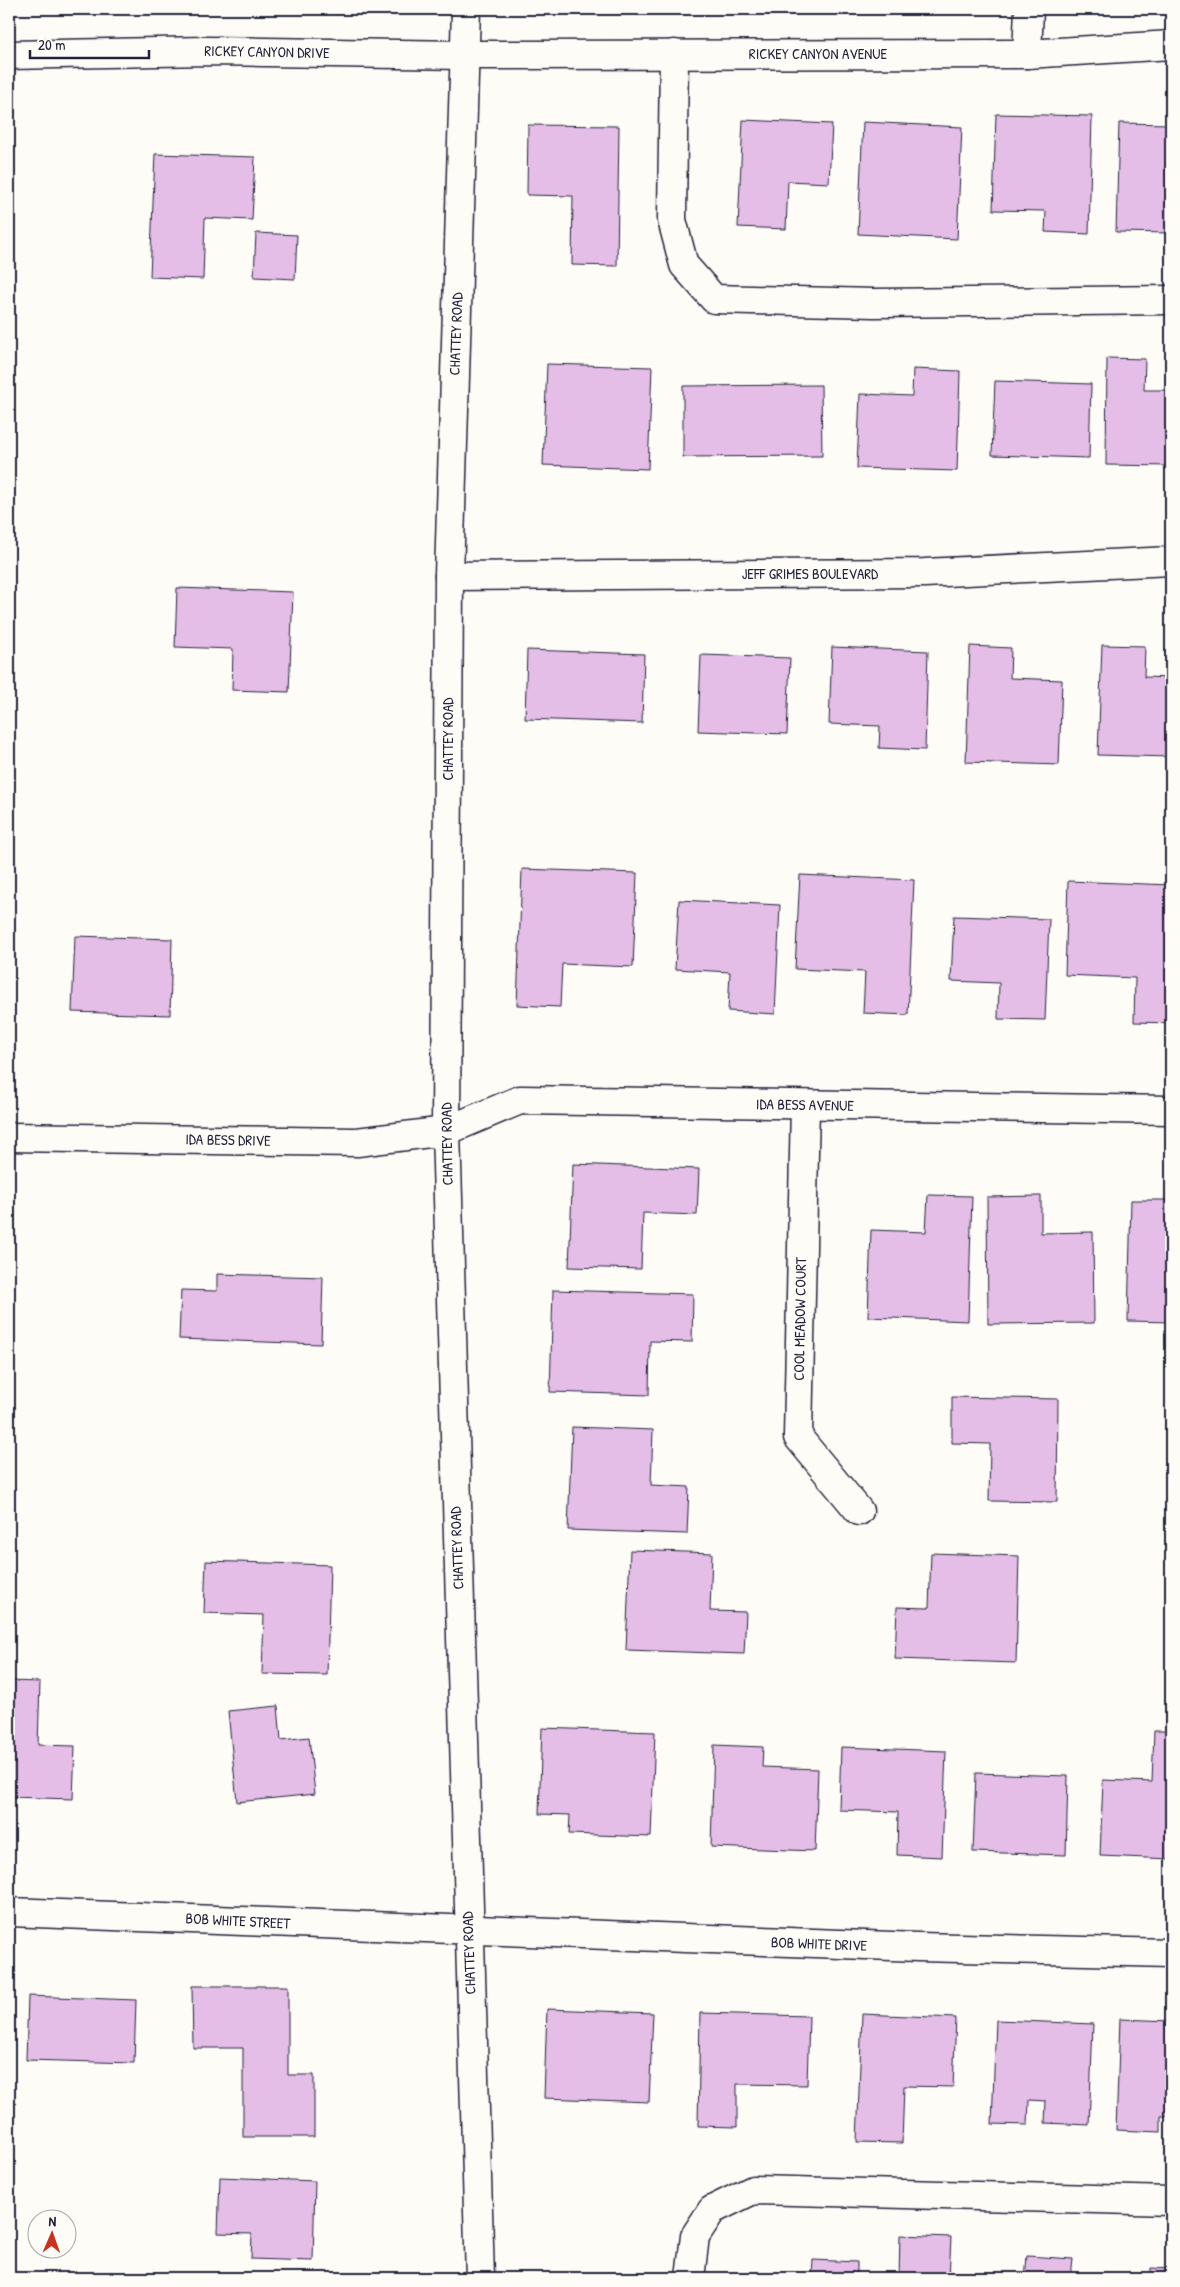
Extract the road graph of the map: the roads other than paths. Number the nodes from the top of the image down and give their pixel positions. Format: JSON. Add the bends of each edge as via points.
{"nodes":[{"id":1,"x":466,"y":9,"type":"edge"},
{"id":2,"x":1030,"y":9,"type":"edge"},
{"id":3,"x":1171,"y":45,"type":"edge"},
{"id":4,"x":674,"y":54,"type":"junction"},
{"id":5,"x":1027,"y":54,"type":"junction"},
{"id":6,"x":9,"y":55,"type":"edge"},
{"id":7,"x":465,"y":55,"type":"junction"},
{"id":8,"x":1171,"y":300,"type":"edge"},
{"id":9,"x":1171,"y":561,"type":"edge"},
{"id":10,"x":449,"y":576,"type":"junction"},
{"id":11,"x":805,"y":1105,"type":"junction"},
{"id":12,"x":1171,"y":1110,"type":"edge"},
{"id":13,"x":446,"y":1131,"type":"junction"},
{"id":14,"x":9,"y":1137,"type":"edge"},
{"id":15,"x":859,"y":1511,"type":"dead end"},
{"id":16,"x":9,"y":1912,"type":"edge"},
{"id":17,"x":468,"y":1931,"type":"junction"},
{"id":18,"x":1171,"y":1953,"type":"edge"},
{"id":19,"x":1171,"y":2201,"type":"edge"},
{"id":20,"x":480,"y":2278,"type":"edge"},
{"id":21,"x":690,"y":2278,"type":"edge"}],
"edges":[{"from":1,"to":7,"type":"street","name":"CHATTEY ROAD"},
{"from":2,"to":5,"type":"street"},
{"from":3,"to":5,"type":"street","name":"RICKEY CANYON AVENUE"},
{"from":4,"to":5,"type":"street","name":"RICKEY CANYON AVENUE"},
{"from":4,"to":7,"type":"street","name":"RICKEY CANYON AVENUE"},
{"from":4,"to":8,"type":"street","via":[[672,220],[684,265],[714,299],[874,303]]},
{"from":6,"to":7,"type":"street","name":"RICKEY CANYON DRIVE","via":[[206,50]]},
{"from":7,"to":10,"type":"street","name":"CHATTEY ROAD"},
{"from":9,"to":10,"type":"street","name":"JEFF GRIMES BOULEVARD","via":[[924,573]]},
{"from":10,"to":13,"type":"street","name":"CHATTEY ROAD"},
{"from":11,"to":12,"type":"street","name":"IDA BESS AVENUE"},
{"from":11,"to":13,"type":"street","name":"IDA BESS AVENUE","via":[[520,1100]]},
{"from":11,"to":15,"type":"street","name":"COOL MEADOW COURT","via":[[798,1437]]},
{"from":13,"to":14,"type":"street","name":"IDA BESS DRIVE","via":[[357,1142]]},
{"from":13,"to":17,"type":"street","name":"CHATTEY ROAD"},
{"from":16,"to":17,"type":"street","name":"BOB WHITE STREET"},
{"from":17,"to":18,"type":"street","name":"BOB WHITE DRIVE"},
{"from":17,"to":20,"type":"street","name":"CHATTEY ROAD"},
{"from":19,"to":21,"type":"street","via":[[753,2190],[712,2210],[695,2236]]}]}
